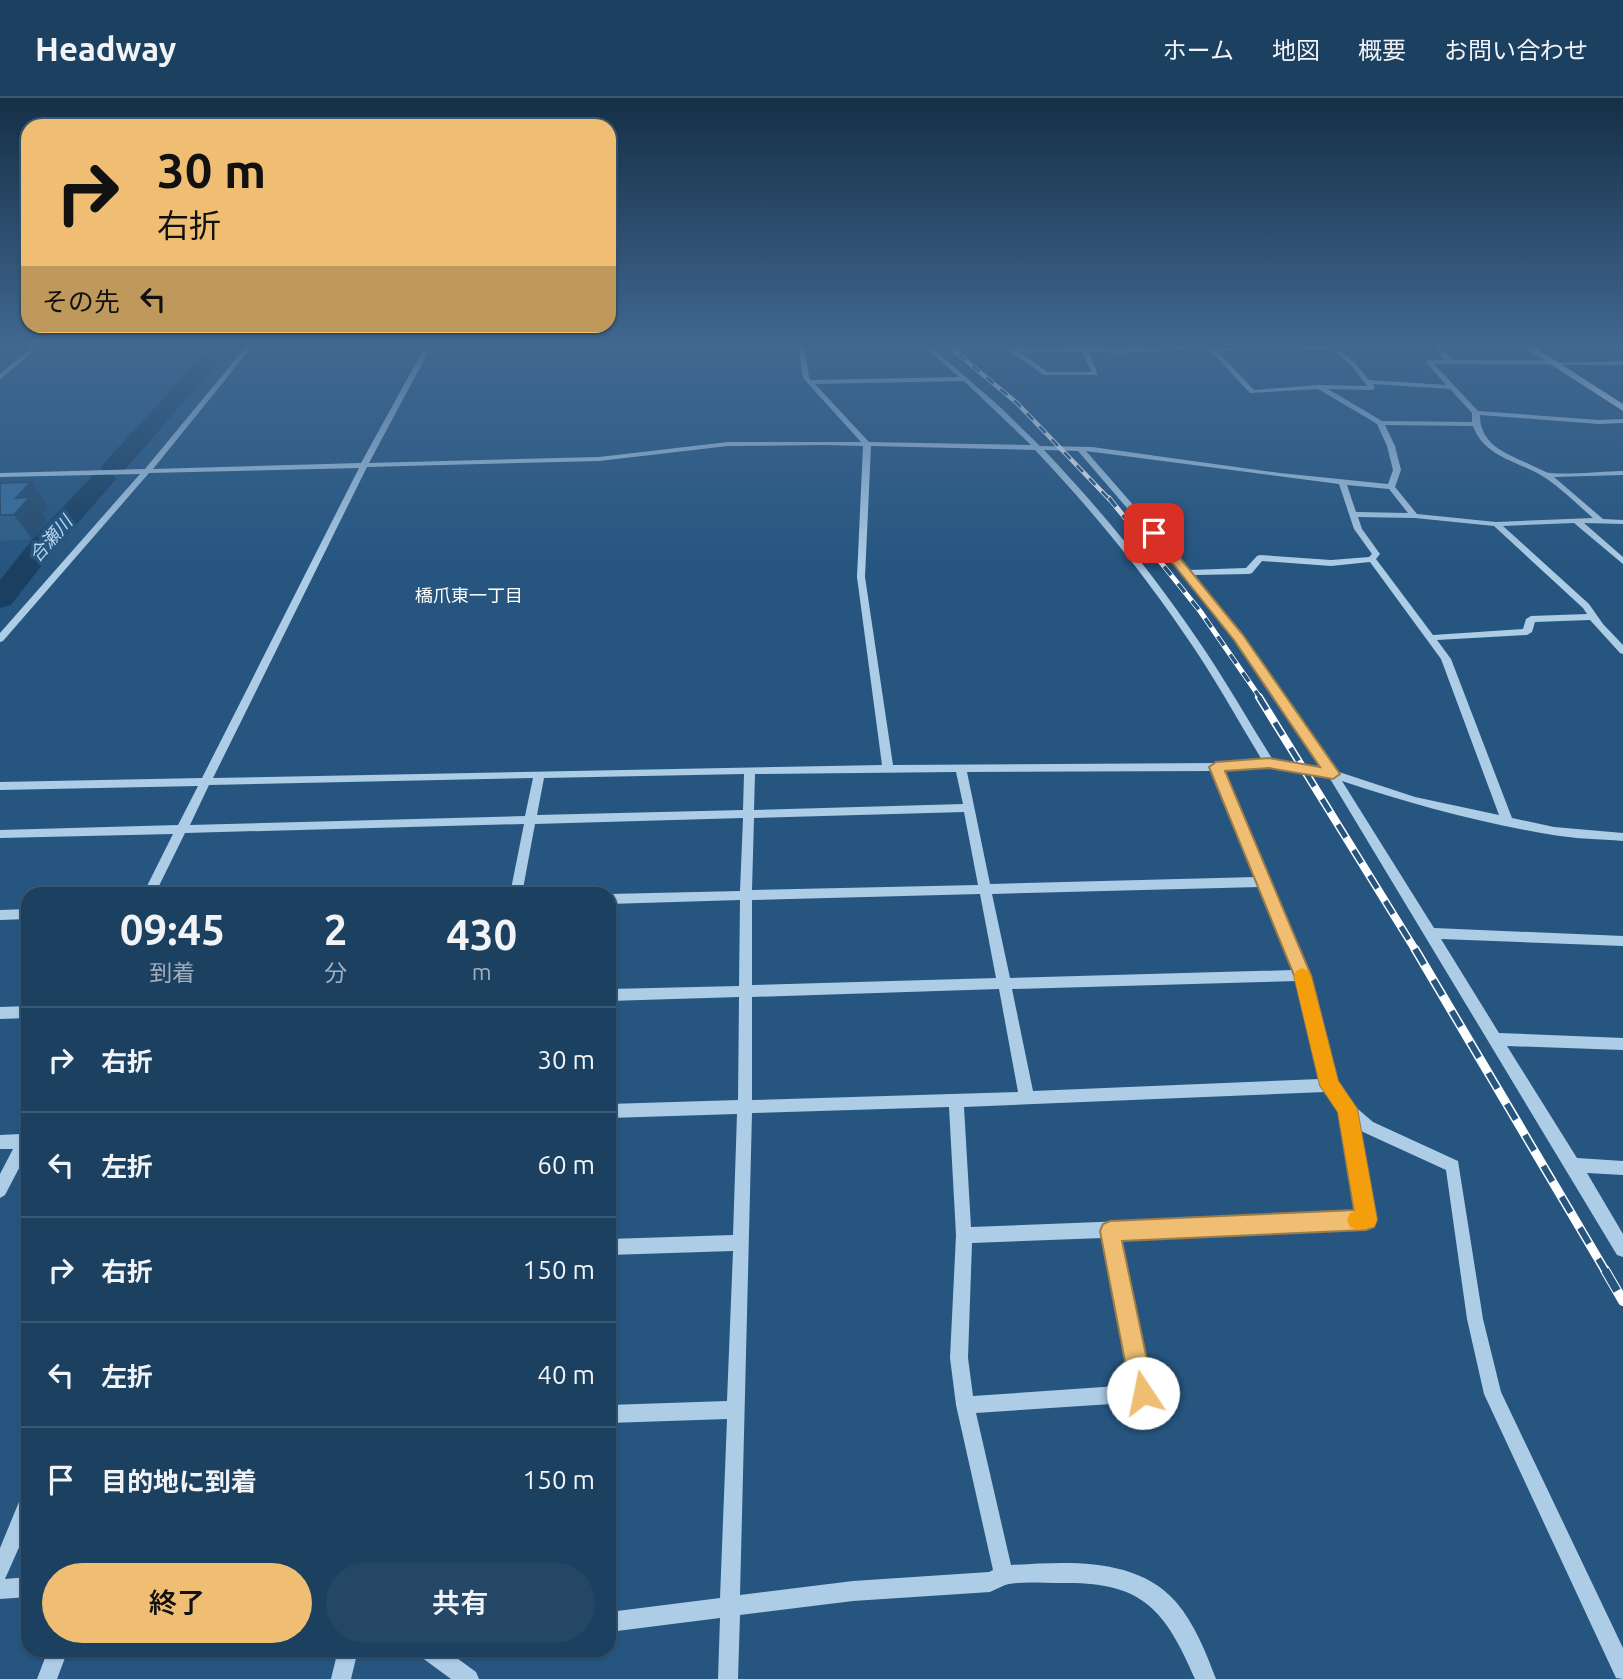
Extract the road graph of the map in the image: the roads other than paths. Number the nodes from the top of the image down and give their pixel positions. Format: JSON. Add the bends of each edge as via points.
{"nodes":[{"id":1,"x":191,"y":417,"type":"edge"},
{"id":2,"x":390,"y":417,"type":"edge"},
{"id":3,"x":842,"y":417,"type":"edge"},
{"id":4,"x":1006,"y":417,"type":"edge"},
{"id":5,"x":1369,"y":417,"type":"edge"},
{"id":6,"x":1476,"y":417,"type":"edge"},
{"id":7,"x":1519,"y":417,"type":"edge"},
{"id":8,"x":1623,"y":421,"type":"edge"},
{"id":9,"x":1380,"y":423,"type":"junction"},
{"id":10,"x":1476,"y":425,"type":"junction"},
{"id":11,"x":867,"y":444,"type":"junction"},
{"id":12,"x":1038,"y":447,"type":"junction"},
{"id":13,"x":1079,"y":448,"type":"junction"},
{"id":14,"x":366,"y":463,"type":"junction"},
{"id":15,"x":146,"y":472,"type":"junction"},
{"id":16,"x":1623,"y":473,"type":"edge"},
{"id":17,"x":0,"y":475,"type":"edge"},
{"id":18,"x":1547,"y":475,"type":"junction"},
{"id":19,"x":1343,"y":483,"type":"junction"},
{"id":20,"x":1391,"y":487,"type":"junction"},
{"id":21,"x":1354,"y":514,"type":"junction"},
{"id":22,"x":1415,"y":516,"type":"junction"},
{"id":23,"x":1576,"y":520,"type":"junction"},
{"id":24,"x":1600,"y":520,"type":"junction"},
{"id":25,"x":1623,"y":522,"type":"edge"},
{"id":26,"x":1496,"y":524,"type":"junction"},
{"id":27,"x":1372,"y":559,"type":"junction"},
{"id":28,"x":1623,"y":561,"type":"edge"},
{"id":29,"x":1188,"y":573,"type":"junction"},
{"id":30,"x":1594,"y":617,"type":"junction"},
{"id":31,"x":1431,"y":638,"type":"junction"},
{"id":32,"x":0,"y":639,"type":"edge"},
{"id":33,"x":1623,"y":651,"type":"edge"},
{"id":34,"x":1269,"y":763,"type":"junction"},
{"id":35,"x":888,"y":767,"type":"junction"},
{"id":36,"x":1216,"y":767,"type":"junction"},
{"id":37,"x":961,"y":768,"type":"junction"},
{"id":38,"x":750,"y":770,"type":"junction"},
{"id":39,"x":1333,"y":774,"type":"junction"},
{"id":40,"x":539,"y":775,"type":"junction"},
{"id":41,"x":205,"y":782,"type":"junction"},
{"id":42,"x":0,"y":786,"type":"edge"},
{"id":43,"x":968,"y":808,"type":"junction"},
{"id":44,"x":749,"y":814,"type":"junction"},
{"id":45,"x":531,"y":820,"type":"junction"},
{"id":46,"x":1507,"y":821,"type":"junction"},
{"id":47,"x":182,"y":830,"type":"junction"},
{"id":48,"x":0,"y":834,"type":"edge"},
{"id":49,"x":1623,"y":837,"type":"edge"},
{"id":50,"x":1264,"y":882,"type":"junction"},
{"id":51,"x":153,"y":887,"type":"edge"},
{"id":52,"x":517,"y":887,"type":"edge"},
{"id":53,"x":984,"y":889,"type":"junction"},
{"id":54,"x":746,"y":895,"type":"junction"},
{"id":55,"x":616,"y":899,"type":"edge"},
{"id":56,"x":21,"y":914,"type":"edge"},
{"id":57,"x":0,"y":915,"type":"edge"},
{"id":58,"x":1431,"y":933,"type":"junction"},
{"id":59,"x":1623,"y":941,"type":"edge"},
{"id":60,"x":1302,"y":975,"type":"junction"},
{"id":61,"x":1002,"y":984,"type":"junction"},
{"id":62,"x":746,"y":991,"type":"junction"},
{"id":63,"x":616,"y":995,"type":"edge"},
{"id":64,"x":21,"y":1012,"type":"edge"},
{"id":65,"x":0,"y":1013,"type":"edge"},
{"id":66,"x":1497,"y":1038,"type":"junction"},
{"id":67,"x":1623,"y":1044,"type":"edge"},
{"id":68,"x":1329,"y":1085,"type":"junction"},
{"id":69,"x":1027,"y":1098,"type":"junction"},
{"id":70,"x":956,"y":1100,"type":"junction"},
{"id":71,"x":745,"y":1107,"type":"junction"},
{"id":72,"x":1347,"y":1109,"type":"junction"},
{"id":73,"x":616,"y":1111,"type":"edge"},
{"id":74,"x":21,"y":1139,"type":"edge"},
{"id":75,"x":0,"y":1142,"type":"edge"},
{"id":76,"x":21,"y":1150,"type":"edge"},
{"id":77,"x":1573,"y":1165,"type":"junction"},
{"id":78,"x":1623,"y":1168,"type":"edge"},
{"id":79,"x":0,"y":1190,"type":"edge"},
{"id":80,"x":1616,"y":1228,"type":"edge"},
{"id":81,"x":1110,"y":1231,"type":"junction"},
{"id":82,"x":964,"y":1235,"type":"junction"},
{"id":83,"x":741,"y":1243,"type":"junction"},
{"id":84,"x":616,"y":1247,"type":"edge"},
{"id":85,"x":1623,"y":1249,"type":"edge"},
{"id":86,"x":965,"y":1405,"type":"junction"},
{"id":87,"x":736,"y":1410,"type":"junction"},
{"id":88,"x":616,"y":1414,"type":"edge"},
{"id":89,"x":21,"y":1521,"type":"edge"},
{"id":90,"x":0,"y":1571,"type":"edge"},
{"id":91,"x":1004,"y":1575,"type":"junction"},
{"id":92,"x":21,"y":1588,"type":"edge"},
{"id":93,"x":0,"y":1589,"type":"edge"},
{"id":94,"x":730,"y":1605,"type":"junction"},
{"id":95,"x":616,"y":1621,"type":"edge"},
{"id":96,"x":55,"y":1657,"type":"edge"},
{"id":97,"x":346,"y":1657,"type":"edge"},
{"id":98,"x":440,"y":1657,"type":"edge"},
{"id":99,"x":1623,"y":1671,"type":"edge"},
{"id":100,"x":47,"y":1679,"type":"edge"},
{"id":101,"x":341,"y":1679,"type":"edge"},
{"id":102,"x":469,"y":1679,"type":"edge"},
{"id":103,"x":728,"y":1679,"type":"edge"},
{"id":104,"x":1206,"y":1679,"type":"edge"}],
"edges":[{"from":1,"to":15,"type":"street"},
{"from":2,"to":14,"type":"street"},
{"from":3,"to":11,"type":"street"},
{"from":4,"to":12,"type":"street"},
{"from":5,"to":9,"type":"street"},
{"from":6,"to":10,"type":"street"},
{"from":7,"to":8,"type":"street"},
{"from":9,"to":10,"type":"street"},
{"from":9,"to":20,"type":"street","via":[[1397,470]]},
{"from":10,"to":18,"type":"street","via":[[1495,452]]},
{"from":11,"to":12,"type":"street"},
{"from":11,"to":14,"type":"street","via":[[728,444],[598,458]]},
{"from":11,"to":35,"type":"street","via":[[861,577]]},
{"from":12,"to":13,"type":"street"},
{"from":12,"to":34,"type":"street","via":[[1115,535],[1188,631]]},
{"from":13,"to":19,"type":"street"},
{"from":13,"to":29,"type":"street"},
{"from":14,"to":15,"type":"street"},
{"from":14,"to":41,"type":"street"},
{"from":15,"to":17,"type":"street"},
{"from":15,"to":32,"type":"street"},
{"from":16,"to":18,"type":"street"},
{"from":18,"to":24,"type":"street"},
{"from":19,"to":20,"type":"street"},
{"from":19,"to":21,"type":"street"},
{"from":20,"to":22,"type":"street"},
{"from":21,"to":22,"type":"street"},
{"from":21,"to":27,"type":"street","via":[[1377,554]]},
{"from":22,"to":26,"type":"street"},
{"from":23,"to":24,"type":"street"},
{"from":23,"to":26,"type":"street"},
{"from":23,"to":28,"type":"street"},
{"from":24,"to":25,"type":"street"},
{"from":26,"to":30,"type":"street"},
{"from":27,"to":29,"type":"street","via":[[1331,563],[1260,558],[1250,571]]},
{"from":27,"to":31,"type":"street"},
{"from":29,"to":39,"type":"street"},
{"from":30,"to":31,"type":"street","via":[[1531,619],[1527,632]]},
{"from":30,"to":33,"type":"street"},
{"from":31,"to":46,"type":"street","via":[[1446,659]]},
{"from":34,"to":36,"type":"street"},
{"from":34,"to":39,"type":"street"},
{"from":35,"to":37,"type":"street"},
{"from":35,"to":38,"type":"street"},
{"from":36,"to":37,"type":"street"},
{"from":36,"to":50,"type":"street"},
{"from":37,"to":43,"type":"street"},
{"from":38,"to":40,"type":"street"},
{"from":38,"to":44,"type":"street"},
{"from":39,"to":46,"type":"street","via":[[1414,801]]},
{"from":39,"to":58,"type":"street"},
{"from":40,"to":41,"type":"street"},
{"from":40,"to":45,"type":"street"},
{"from":41,"to":42,"type":"street"},
{"from":41,"to":47,"type":"street"},
{"from":43,"to":44,"type":"street"},
{"from":43,"to":53,"type":"street"},
{"from":44,"to":45,"type":"street"},
{"from":44,"to":54,"type":"street"},
{"from":45,"to":47,"type":"street"},
{"from":45,"to":52,"type":"street"},
{"from":46,"to":49,"type":"street","via":[[1588,836]]},
{"from":47,"to":48,"type":"street"},
{"from":47,"to":51,"type":"street"},
{"from":50,"to":53,"type":"street"},
{"from":50,"to":60,"type":"street"},
{"from":53,"to":54,"type":"street"},
{"from":53,"to":61,"type":"street"},
{"from":54,"to":55,"type":"street"},
{"from":54,"to":62,"type":"street"},
{"from":56,"to":57,"type":"street"},
{"from":58,"to":59,"type":"street"},
{"from":58,"to":66,"type":"street"},
{"from":60,"to":61,"type":"street"},
{"from":60,"to":68,"type":"street"},
{"from":61,"to":62,"type":"street"},
{"from":61,"to":69,"type":"street"},
{"from":62,"to":63,"type":"street"},
{"from":62,"to":71,"type":"street"},
{"from":64,"to":65,"type":"street"},
{"from":66,"to":67,"type":"street"},
{"from":66,"to":77,"type":"street"},
{"from":68,"to":69,"type":"street"},
{"from":68,"to":72,"type":"street"},
{"from":69,"to":70,"type":"street"},
{"from":70,"to":71,"type":"street"},
{"from":70,"to":82,"type":"street"},
{"from":71,"to":73,"type":"street"},
{"from":71,"to":83,"type":"street"},
{"from":72,"to":81,"type":"street","via":[[1366,1220]]},
{"from":72,"to":99,"type":"street","via":[[1368,1126],[1453,1166],[1475,1319],[1493,1394]]},
{"from":74,"to":75,"type":"street"},
{"from":76,"to":79,"type":"street"},
{"from":77,"to":78,"type":"street"},
{"from":77,"to":80,"type":"street"},
{"from":80,"to":85,"type":"street"},
{"from":81,"to":82,"type":"street"},
{"from":81,"to":86,"type":"street","via":[[1143,1393]]},
{"from":82,"to":86,"type":"street","via":[[960,1358]]},
{"from":83,"to":84,"type":"street"},
{"from":83,"to":87,"type":"street"},
{"from":86,"to":91,"type":"street"},
{"from":87,"to":88,"type":"street"},
{"from":87,"to":94,"type":"street"},
{"from":89,"to":90,"type":"street"},
{"from":91,"to":94,"type":"street","via":[[990,1582]]},
{"from":91,"to":104,"type":"street","via":[[1084,1571],[1138,1586],[1162,1601]]},
{"from":92,"to":93,"type":"street"},
{"from":94,"to":95,"type":"street"},
{"from":94,"to":103,"type":"street"},
{"from":96,"to":100,"type":"street"},
{"from":97,"to":101,"type":"street"},
{"from":98,"to":102,"type":"street"}]}
